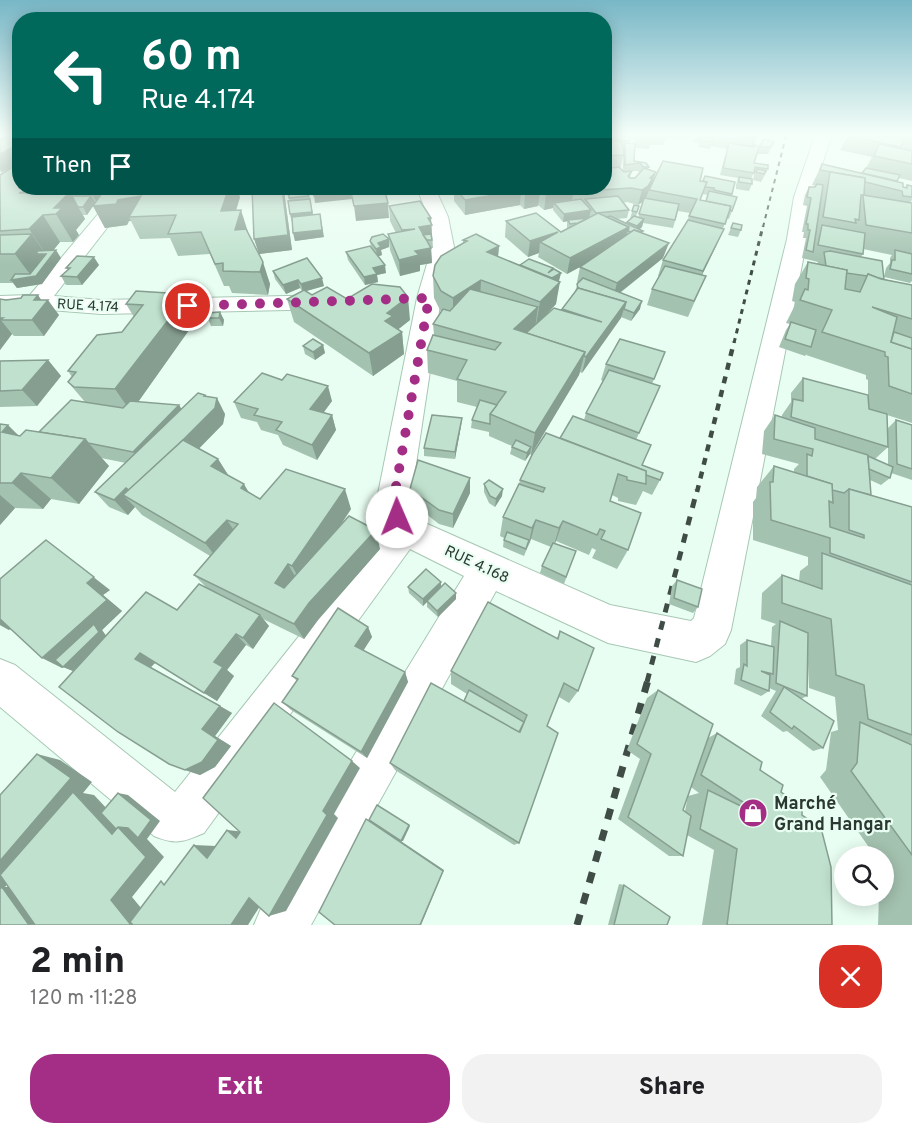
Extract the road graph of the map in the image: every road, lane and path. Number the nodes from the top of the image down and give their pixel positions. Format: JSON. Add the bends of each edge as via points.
{"nodes":[{"id":1,"x":809,"y":179,"type":"edge"},
{"id":2,"x":123,"y":195,"type":"edge"},
{"id":3,"x":429,"y":195,"type":"edge"},
{"id":4,"x":350,"y":301,"type":"edge"},
{"id":5,"x":38,"y":302,"type":"junction"},
{"id":6,"x":0,"y":303,"type":"edge"},
{"id":7,"x":404,"y":530,"type":"junction"},
{"id":8,"x":488,"y":570,"type":"junction"},
{"id":9,"x":0,"y":680,"type":"edge"},
{"id":10,"x":281,"y":925,"type":"edge"}],
"edges":[{"from":1,"to":8,"type":"street","name":"RUE 4.168","via":[[711,630],[696,642],[608,624]]},
{"from":2,"to":5,"type":"street"},
{"from":3,"to":7,"type":"street","via":[[438,217],[443,247],[417,298],[393,504]]},
{"from":4,"to":5,"type":"street","name":"RUE 4.174","via":[[100,307]]},
{"from":5,"to":6,"type":"street","name":"RUE 4.174"},
{"from":7,"to":8,"type":"street","name":"RUE 4.168"},
{"from":7,"to":9,"type":"street","via":[[187,816],[171,819]]},
{"from":8,"to":10,"type":"street"}]}
